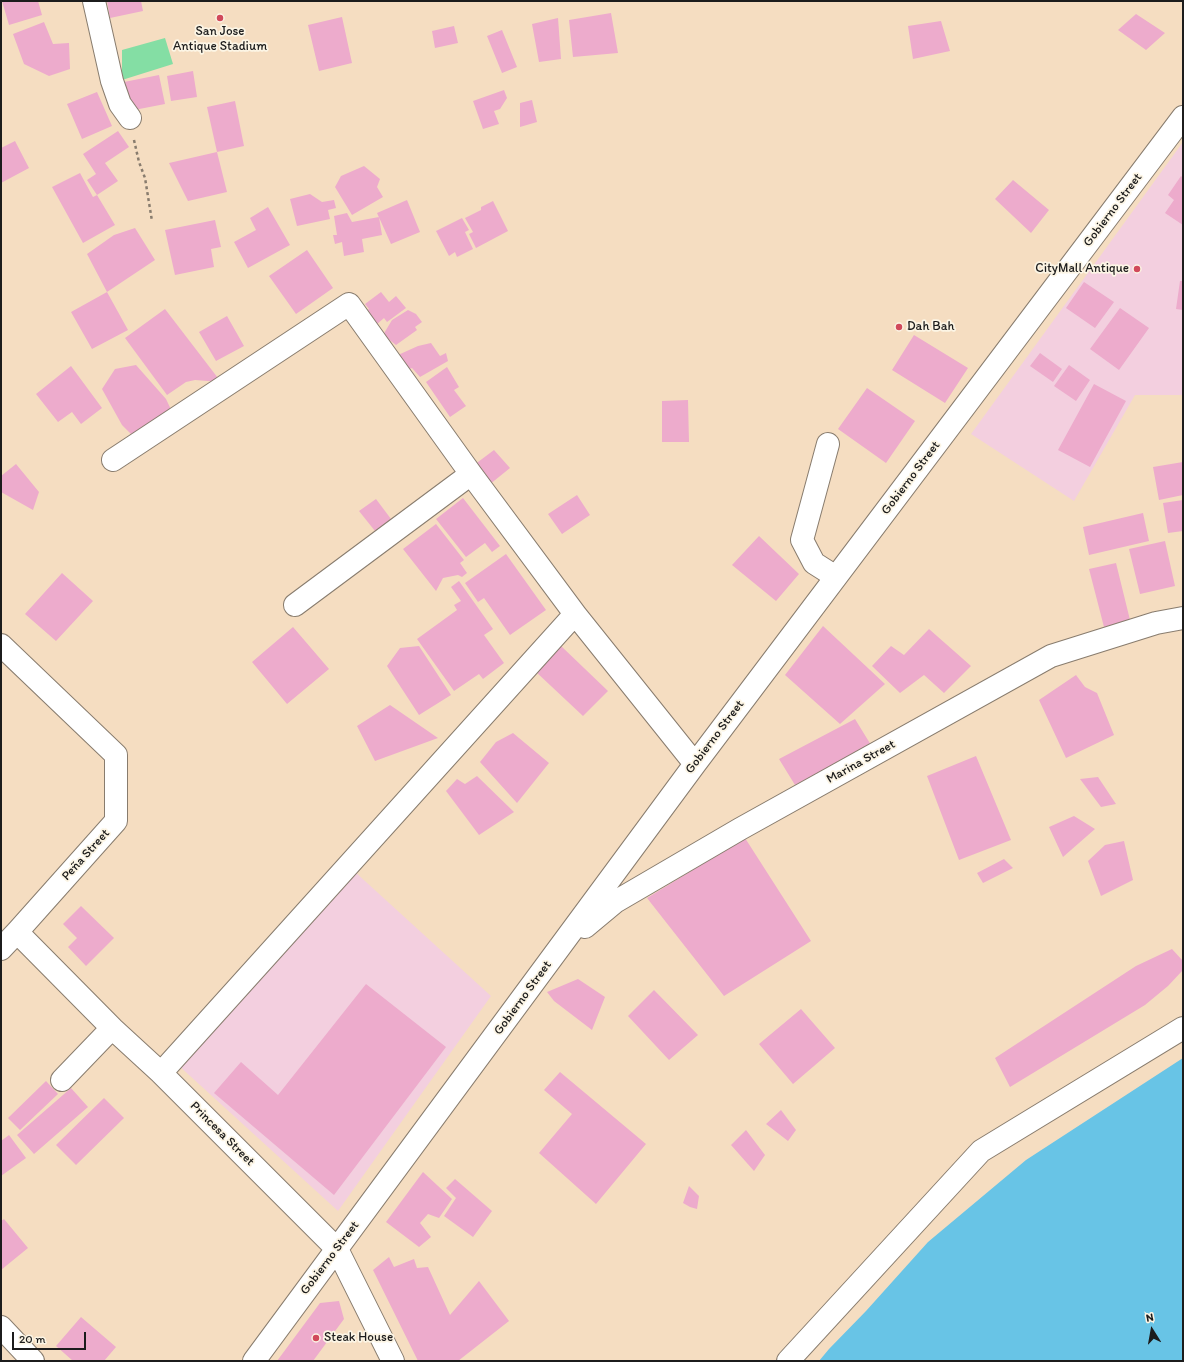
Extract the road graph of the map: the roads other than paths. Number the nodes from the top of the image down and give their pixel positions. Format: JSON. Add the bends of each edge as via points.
{"nodes":[{"id":1,"x":94,"y":1,"type":"edge"},
{"id":2,"x":1183,"y":117,"type":"edge"},
{"id":3,"x":130,"y":118,"type":"road end"},
{"id":4,"x":828,"y":444,"type":"dead end"},
{"id":5,"x":113,"y":460,"type":"dead end"},
{"id":6,"x":471,"y":474,"type":"junction"},
{"id":7,"x":836,"y":577,"type":"junction"},
{"id":8,"x":295,"y":604,"type":"dead end"},
{"id":9,"x":575,"y":614,"type":"junction"},
{"id":10,"x":1183,"y":618,"type":"edge"},
{"id":11,"x":1,"y":644,"type":"edge"},
{"id":12,"x":695,"y":764,"type":"junction"},
{"id":13,"x":17,"y":932,"type":"junction"},
{"id":14,"x":560,"y":947,"type":"junction"},
{"id":15,"x":1,"y":949,"type":"edge"},
{"id":16,"x":112,"y":1028,"type":"junction"},
{"id":17,"x":1183,"y":1028,"type":"edge"},
{"id":18,"x":161,"y":1073,"type":"junction"},
{"id":19,"x":62,"y":1080,"type":"dead end"},
{"id":20,"x":337,"y":1249,"type":"junction"},
{"id":21,"x":1,"y":1327,"type":"edge"},
{"id":22,"x":34,"y":1361,"type":"edge"},
{"id":23,"x":254,"y":1361,"type":"edge"},
{"id":24,"x":393,"y":1361,"type":"edge"},
{"id":25,"x":788,"y":1361,"type":"edge"}],
"edges":[{"from":1,"to":3,"type":"street","via":[[112,81],[120,104]]},
{"from":2,"to":7,"type":"street","name":"Gobierno Street"},
{"from":4,"to":7,"type":"street","via":[[802,540],[814,562]]},
{"from":5,"to":6,"type":"street","via":[[349,304]]},
{"from":6,"to":8,"type":"street"},
{"from":6,"to":9,"type":"street"},
{"from":7,"to":12,"type":"street","name":"Gobierno Street"},
{"from":9,"to":12,"type":"street"},
{"from":9,"to":18,"type":"street"},
{"from":10,"to":14,"type":"street","name":"Marina Street","via":[[1156,623],[1051,656],[740,829],[615,902]]},
{"from":11,"to":13,"type":"street","name":"Peña Street","via":[[116,755],[116,821]]},
{"from":12,"to":14,"type":"street","name":"Gobierno Street"},
{"from":13,"to":15,"type":"street","name":"Peña Street"},
{"from":13,"to":16,"type":"street","name":"Princesa Street"},
{"from":14,"to":20,"type":"street","name":"Gobierno Street"},
{"from":16,"to":18,"type":"street","name":"Princesa Street"},
{"from":16,"to":19,"type":"street"},
{"from":17,"to":25,"type":"street","via":[[981,1151]]},
{"from":18,"to":20,"type":"street","name":"Princesa Street"},
{"from":20,"to":23,"type":"street","name":"Gobierno Street"},
{"from":20,"to":24,"type":"street","name":"Princesa Street"},
{"from":21,"to":22,"type":"street"}]}
